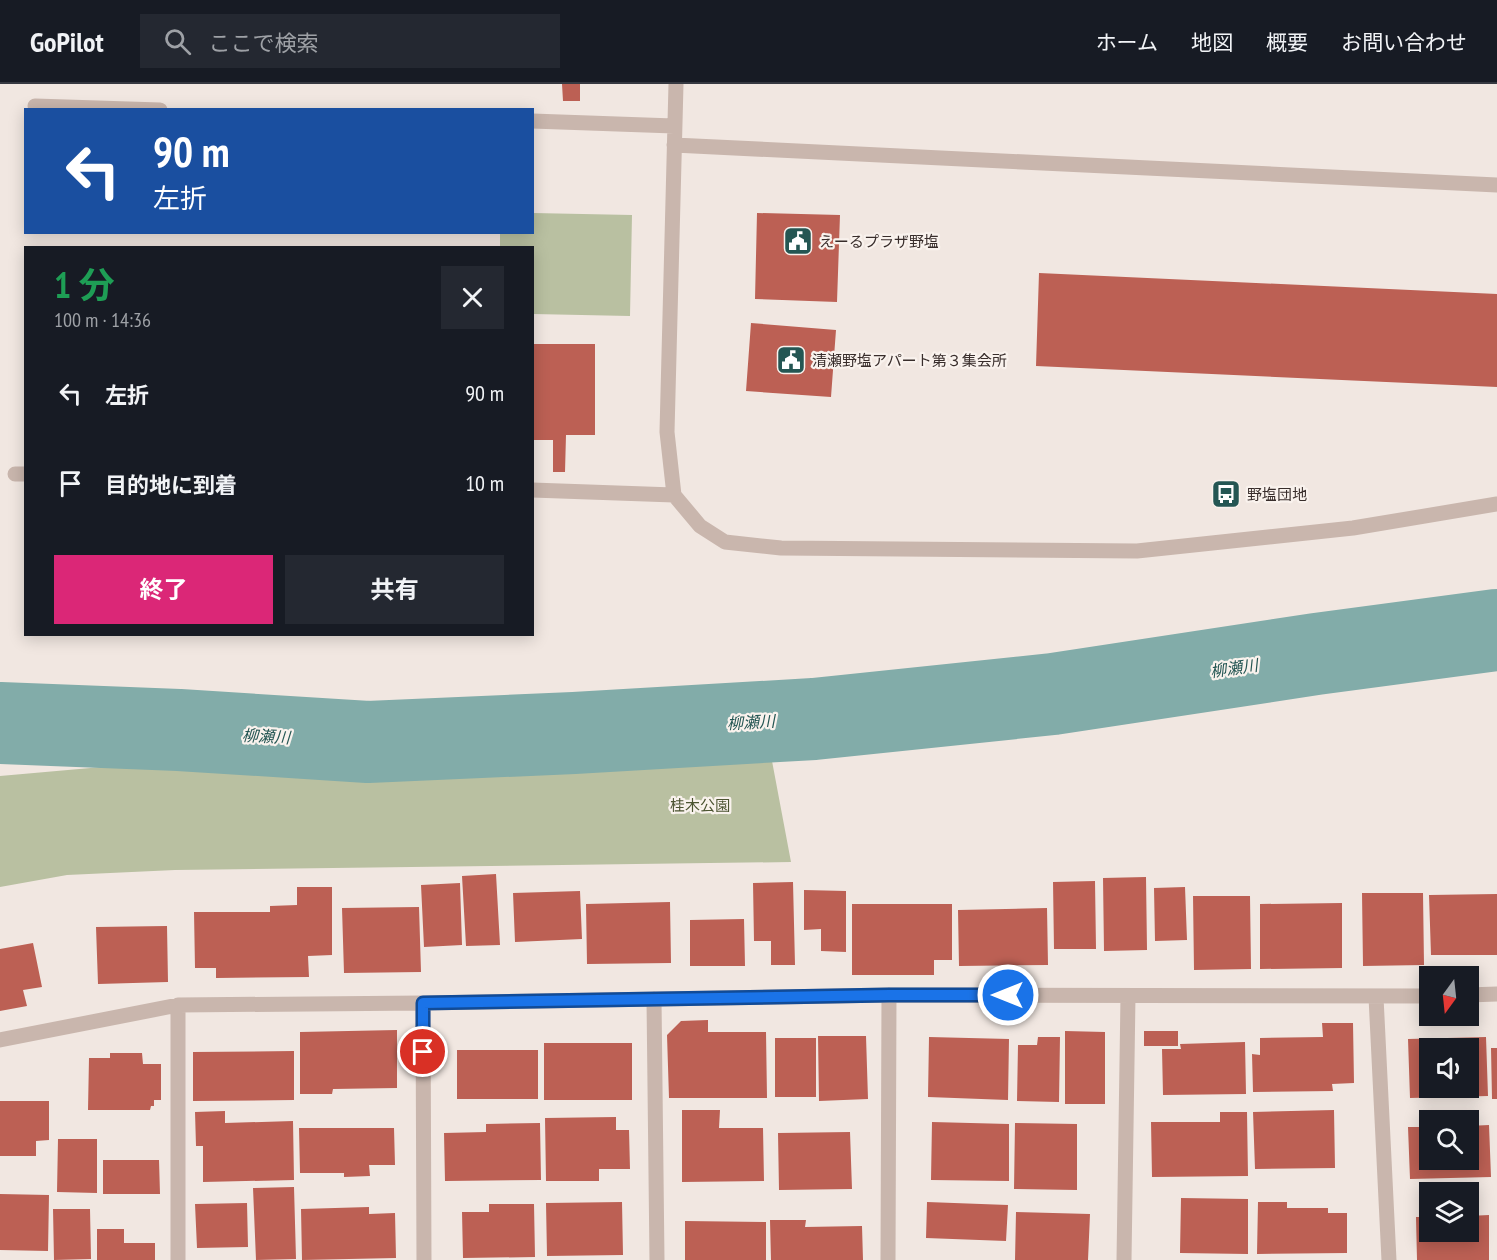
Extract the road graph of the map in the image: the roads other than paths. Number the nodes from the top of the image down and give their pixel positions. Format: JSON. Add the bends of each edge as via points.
{"nodes":[{"id":1,"x":676,"y":84,"type":"edge"},
{"id":2,"x":34,"y":106,"type":"dead end"},
{"id":3,"x":97,"y":108,"type":"edge"},
{"id":4,"x":534,"y":121,"type":"edge"},
{"id":5,"x":674,"y":126,"type":"junction"},
{"id":6,"x":674,"y":145,"type":"junction"},
{"id":7,"x":1497,"y":185,"type":"edge"},
{"id":8,"x":534,"y":490,"type":"edge"},
{"id":9,"x":674,"y":495,"type":"junction"},
{"id":10,"x":1497,"y":504,"type":"edge"},
{"id":11,"x":1497,"y":994,"type":"edge"},
{"id":12,"x":889,"y":995,"type":"junction"},
{"id":13,"x":1479,"y":995,"type":"edge"},
{"id":14,"x":1128,"y":996,"type":"junction"},
{"id":15,"x":1419,"y":996,"type":"edge"},
{"id":16,"x":1376,"y":997,"type":"junction"},
{"id":17,"x":654,"y":999,"type":"junction"},
{"id":18,"x":423,"y":1003,"type":"junction"},
{"id":19,"x":178,"y":1005,"type":"junction"},
{"id":20,"x":0,"y":1040,"type":"edge"},
{"id":21,"x":178,"y":1260,"type":"edge"},
{"id":22,"x":424,"y":1260,"type":"edge"},
{"id":23,"x":657,"y":1260,"type":"edge"},
{"id":24,"x":888,"y":1260,"type":"edge"},
{"id":25,"x":1124,"y":1260,"type":"edge"},
{"id":26,"x":1389,"y":1260,"type":"edge"}],
"edges":[{"from":1,"to":5,"type":"street"},
{"from":2,"to":3,"type":"street"},
{"from":4,"to":5,"type":"street"},
{"from":5,"to":6,"type":"street"},
{"from":6,"to":7,"type":"street"},
{"from":6,"to":9,"type":"street","via":[[667,432]]},
{"from":8,"to":9,"type":"street"},
{"from":9,"to":10,"type":"street","via":[[700,526],[725,542],[805,549],[1137,551],[1353,528]]},
{"from":11,"to":13,"type":"street"},
{"from":12,"to":14,"type":"street"},
{"from":12,"to":17,"type":"street"},
{"from":12,"to":24,"type":"street"},
{"from":14,"to":16,"type":"street"},
{"from":14,"to":25,"type":"street"},
{"from":15,"to":16,"type":"street"},
{"from":16,"to":26,"type":"street"},
{"from":17,"to":18,"type":"street"},
{"from":17,"to":23,"type":"street"},
{"from":18,"to":19,"type":"street"},
{"from":18,"to":22,"type":"street"},
{"from":19,"to":20,"type":"street"},
{"from":19,"to":21,"type":"street"}]}
